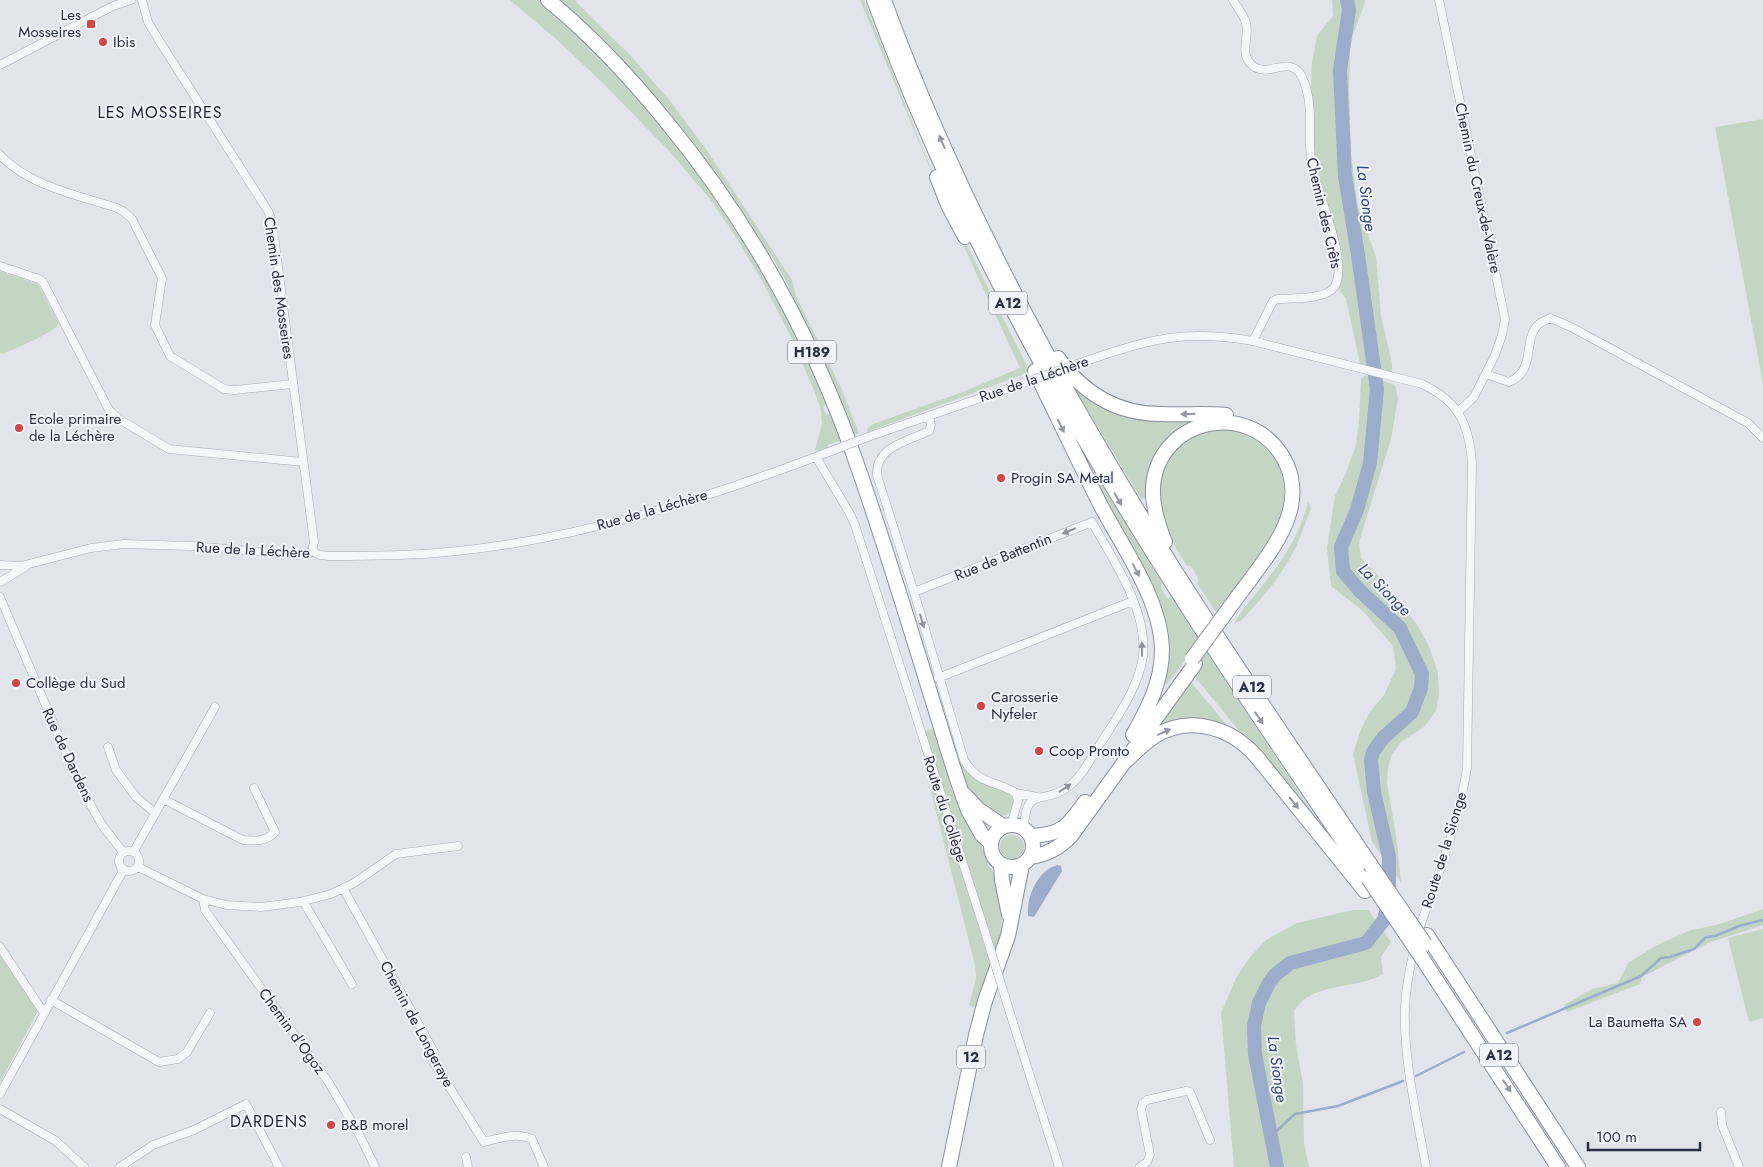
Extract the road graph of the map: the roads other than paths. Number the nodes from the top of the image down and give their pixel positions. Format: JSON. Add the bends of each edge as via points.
{"nodes":[{"id":1,"x":114,"y":0,"type":"edge"},
{"id":2,"x":131,"y":0,"type":"edge"},
{"id":3,"x":142,"y":0,"type":"edge"},
{"id":4,"x":548,"y":0,"type":"edge"},
{"id":5,"x":867,"y":0,"type":"edge"},
{"id":6,"x":874,"y":0,"type":"edge"},
{"id":7,"x":884,"y":0,"type":"edge"},
{"id":8,"x":1233,"y":0,"type":"edge"},
{"id":9,"x":1439,"y":0,"type":"edge"},
{"id":10,"x":100,"y":14,"type":"junction"},
{"id":11,"x":0,"y":65,"type":"edge"},
{"id":12,"x":0,"y":155,"type":"edge"},
{"id":13,"x":0,"y":266,"type":"edge"},
{"id":14,"x":1025,"y":312,"type":"junction"},
{"id":15,"x":1253,"y":341,"type":"junction"},
{"id":16,"x":1486,"y":374,"type":"junction"},
{"id":17,"x":293,"y":384,"type":"junction"},
{"id":18,"x":1458,"y":412,"type":"junction"},
{"id":19,"x":929,"y":416,"type":"junction"},
{"id":20,"x":1763,"y":438,"type":"edge"},
{"id":21,"x":816,"y":457,"type":"junction"},
{"id":22,"x":303,"y":462,"type":"junction"},
{"id":23,"x":312,"y":551,"type":"junction"},
{"id":24,"x":31,"y":564,"type":"junction"},
{"id":25,"x":0,"y":566,"type":"edge"},
{"id":26,"x":1,"y":582,"type":"edge"},
{"id":27,"x":914,"y":592,"type":"junction"},
{"id":28,"x":0,"y":597,"type":"edge"},
{"id":29,"x":1133,"y":600,"type":"junction"},
{"id":30,"x":1231,"y":609,"type":"junction"},
{"id":31,"x":1193,"y":661,"type":"junction"},
{"id":32,"x":938,"y":678,"type":"junction"},
{"id":33,"x":215,"y":707,"type":"dead end"},
{"id":34,"x":1133,"y":736,"type":"junction"},
{"id":35,"x":108,"y":747,"type":"dead end"},
{"id":36,"x":1126,"y":761,"type":"junction"},
{"id":37,"x":254,"y":788,"type":"dead end"},
{"id":38,"x":962,"y":792,"type":"junction"},
{"id":39,"x":1016,"y":793,"type":"junction"},
{"id":40,"x":1036,"y":797,"type":"junction"},
{"id":41,"x":163,"y":799,"type":"junction"},
{"id":42,"x":155,"y":813,"type":"junction"},
{"id":43,"x":1017,"y":829,"type":"junction"},
{"id":44,"x":991,"y":843,"type":"junction"},
{"id":45,"x":458,"y":846,"type":"dead end"},
{"id":46,"x":134,"y":851,"type":"junction"},
{"id":47,"x":123,"y":852,"type":"junction"},
{"id":48,"x":1026,"y":861,"type":"junction"},
{"id":49,"x":1001,"y":864,"type":"junction"},
{"id":50,"x":138,"y":866,"type":"junction"},
{"id":51,"x":124,"y":870,"type":"junction"},
{"id":52,"x":1369,"y":872,"type":"junction"},
{"id":53,"x":343,"y":888,"type":"junction"},
{"id":54,"x":203,"y":899,"type":"junction"},
{"id":55,"x":303,"y":901,"type":"junction"},
{"id":56,"x":1010,"y":923,"type":"junction"},
{"id":57,"x":1426,"y":939,"type":"junction"},
{"id":58,"x":0,"y":947,"type":"edge"},
{"id":59,"x":352,"y":984,"type":"dead end"},
{"id":60,"x":52,"y":1000,"type":"junction"},
{"id":61,"x":44,"y":1013,"type":"junction"},
{"id":62,"x":210,"y":1013,"type":"dead end"},
{"id":63,"x":0,"y":1094,"type":"edge"},
{"id":64,"x":0,"y":1109,"type":"edge"},
{"id":65,"x":1721,"y":1112,"type":"dead end"},
{"id":66,"x":1210,"y":1140,"type":"dead end"},
{"id":67,"x":466,"y":1156,"type":"dead end"},
{"id":68,"x":277,"y":1163,"type":"edge"},
{"id":69,"x":84,"y":1167,"type":"edge"},
{"id":70,"x":120,"y":1167,"type":"edge"},
{"id":71,"x":375,"y":1167,"type":"edge"},
{"id":72,"x":468,"y":1167,"type":"edge"},
{"id":73,"x":544,"y":1167,"type":"edge"},
{"id":74,"x":949,"y":1167,"type":"edge"},
{"id":75,"x":1059,"y":1167,"type":"edge"},
{"id":76,"x":1140,"y":1167,"type":"edge"},
{"id":77,"x":1426,"y":1167,"type":"edge"},
{"id":78,"x":1558,"y":1167,"type":"edge"},
{"id":79,"x":1571,"y":1167,"type":"edge"},
{"id":80,"x":1578,"y":1167,"type":"edge"},
{"id":81,"x":1739,"y":1167,"type":"edge"}],
"edges":[{"from":1,"to":10,"type":"street"},
{"from":2,"to":10,"type":"street"},
{"from":3,"to":17,"type":"street","name":"Chemin des Mosseires","via":[[148,22],[272,221]]},
{"from":4,"to":38,"type":"highway","number":"H189","via":[[618,65],[675,132],[739,220],[789,304],[832,397],[860,471]]},
{"from":5,"to":34,"type":"highway","one_way":true,"via":[[948,205],[1154,611],[1161,641],[1160,673]]},
{"from":6,"to":52,"type":"highway","number":"A12","one_way":true,"via":[[932,146],[1036,357],[1138,531],[1241,690]]},
{"from":14,"to":7,"type":"highway","number":"A12","one_way":true,"via":[[952,165]]},
{"from":8,"to":15,"type":"street","name":"Chemin des Crêts","via":[[1246,25],[1245,52],[1249,62],[1263,71],[1290,67],[1302,78],[1310,110],[1311,163],[1338,266],[1337,283],[1328,293],[1273,301]]},
{"from":9,"to":16,"type":"street","name":"Chemin du Creux-de-Valère","via":[[1505,319]]},
{"from":10,"to":11,"type":"street"},
{"from":12,"to":17,"type":"street","via":[[29,178],[123,210],[128,215],[162,278],[155,325],[170,356],[224,389]]},
{"from":13,"to":22,"type":"street","via":[[43,282],[99,392],[109,410],[119,419],[169,449]]},
{"from":30,"to":14,"type":"highway","one_way":true,"via":[[1290,531],[1299,500],[1298,478],[1285,448],[1266,429],[1238,417],[1146,414],[1106,402],[1089,392],[1070,374]]},
{"from":14,"to":52,"type":"highway","number":"A12","via":[[1077,407],[1169,561]]},
{"from":15,"to":18,"type":"street","name":"Rue de la Léchère","via":[[1422,384],[1451,403]]},
{"from":15,"to":19,"type":"street","name":"Rue de la Léchère","bridge":true,"via":[[1203,334],[1153,339]]},
{"from":16,"to":18,"type":"street","name":"Chemin du Creux-de-Valère","via":[[1474,397]]},
{"from":16,"to":20,"type":"street","via":[[1509,382],[1518,379],[1538,324],[1550,318],[1748,423]]},
{"from":17,"to":22,"type":"street","name":"Chemin des Mosseires"},
{"from":18,"to":77,"type":"street","name":"Route de la Sionge","via":[[1469,436],[1472,463],[1467,768],[1455,824],[1416,938],[1405,1007],[1407,1051]]},
{"from":19,"to":21,"type":"street","name":"Rue de la Léchère","bridge":true},
{"from":19,"to":27,"type":"street","via":[[929,431],[887,450],[876,468]]},
{"from":21,"to":23,"type":"street","name":"Rue de la Léchère","via":[[644,515],[537,539],[436,553],[330,556]]},
{"from":21,"to":75,"type":"street","name":"Route du Collège","bridge":true,"via":[[855,525]]},
{"from":22,"to":23,"type":"street","name":"Chemin des Mosseires","via":[[314,542]]},
{"from":23,"to":24,"type":"street","name":"Rue de la Léchère","via":[[298,555],[124,544],[91,548]]},
{"from":24,"to":25,"type":"street","name":"Rue de la Léchère"},
{"from":24,"to":26,"type":"street","name":"Rue de la Léchère"},
{"from":25,"to":26,"type":"street","via":[[3,573]]},
{"from":29,"to":27,"type":"street","name":"Rue de Battentin","one_way":true,"via":[[1092,522]]},
{"from":27,"to":32,"type":"street","one_way":true},
{"from":28,"to":47,"type":"street","name":"Rue de Dardens","via":[[78,784],[102,825]]},
{"from":29,"to":32,"type":"street"},
{"from":40,"to":29,"type":"street","name":"Rue de Battentin","one_way":true,"via":[[1060,792],[1075,780],[1127,700],[1139,672],[1143,651]]},
{"from":30,"to":31,"type":"highway","bridge":true},
{"from":30,"to":52,"type":"highway","via":[[1280,534],[1289,513],[1292,484],[1283,456],[1265,436],[1242,425],[1216,422],[1184,433],[1161,459],[1153,486],[1159,527],[1165,542],[1273,708]]},
{"from":31,"to":34,"type":"highway"},
{"from":31,"to":36,"type":"highway"},
{"from":32,"to":39,"type":"street","via":[[966,764],[981,779]]},
{"from":33,"to":41,"type":"street"},
{"from":34,"to":43,"type":"highway","via":[[1066,826],[1050,834]]},
{"from":35,"to":42,"type":"street","via":[[116,770],[136,797]]},
{"from":36,"to":48,"type":"highway","via":[[1071,836],[1048,853]]},
{"from":36,"to":52,"type":"highway","one_way":true,"via":[[1150,740],[1174,728],[1198,725],[1225,732],[1252,752]]},
{"from":37,"to":41,"type":"street","via":[[275,832],[270,838],[256,841],[242,840]]},
{"from":38,"to":43,"type":"highway","via":[[978,809]]},
{"from":38,"to":44,"type":"highway","number":"12","via":[[970,815]]},
{"from":39,"to":40,"type":"street"},
{"from":39,"to":43,"type":"street"},
{"from":40,"to":43,"type":"street","via":[[1026,808]]},
{"from":41,"to":42,"type":"street"},
{"from":42,"to":46,"type":"street"},
{"from":43,"to":44,"type":"highway","via":[[993,836]]},
{"from":43,"to":48,"type":"highway","number":"12","via":[[1033,844]]},
{"from":44,"to":49,"type":"highway","number":"12","via":[[993,855]]},
{"from":45,"to":53,"type":"street","via":[[396,854]]},
{"from":46,"to":47,"type":"street"},
{"from":46,"to":50,"type":"street","via":[[140,858]]},
{"from":47,"to":51,"type":"street","via":[[119,861]]},
{"from":48,"to":49,"type":"highway","via":[[1012,867]]},
{"from":48,"to":56,"type":"highway","number":"12"},
{"from":49,"to":56,"type":"highway","number":"12"},
{"from":50,"to":51,"type":"street","via":[[132,871]]},
{"from":50,"to":54,"type":"street"},
{"from":51,"to":60,"type":"street"},
{"from":52,"to":57,"type":"highway","number":"A12","bridge":true},
{"from":52,"to":78,"type":"highway","number":"A12","one_way":true,"bridge":true},
{"from":53,"to":55,"type":"street"},
{"from":53,"to":73,"type":"street","name":"Chemin de Longeraye","via":[[434,1052],[433,1061],[484,1142],[523,1135],[532,1139]]},
{"from":54,"to":55,"type":"street","via":[[261,908]]},
{"from":54,"to":71,"type":"street","name":"Chemin d'Ogoz","via":[[204,910],[329,1083]]},
{"from":55,"to":59,"type":"street"},
{"from":56,"to":74,"type":"highway","number":"12","via":[[976,1035]]},
{"from":57,"to":79,"type":"highway","number":"A12"},
{"from":57,"to":80,"type":"highway"},
{"from":58,"to":61,"type":"street"},
{"from":60,"to":61,"type":"street"},
{"from":60,"to":62,"type":"street","via":[[159,1062],[178,1060],[187,1052]]},
{"from":61,"to":63,"type":"street"},
{"from":64,"to":69,"type":"street","via":[[56,1141]]},
{"from":65,"to":81,"type":"street","via":[[1722,1125]]},
{"from":66,"to":76,"type":"street","via":[[1190,1092],[1147,1100],[1141,1109],[1150,1155]]},
{"from":67,"to":72,"type":"street"},
{"from":68,"to":70,"type":"street","via":[[246,1104],[194,1130],[154,1145]]}]}
